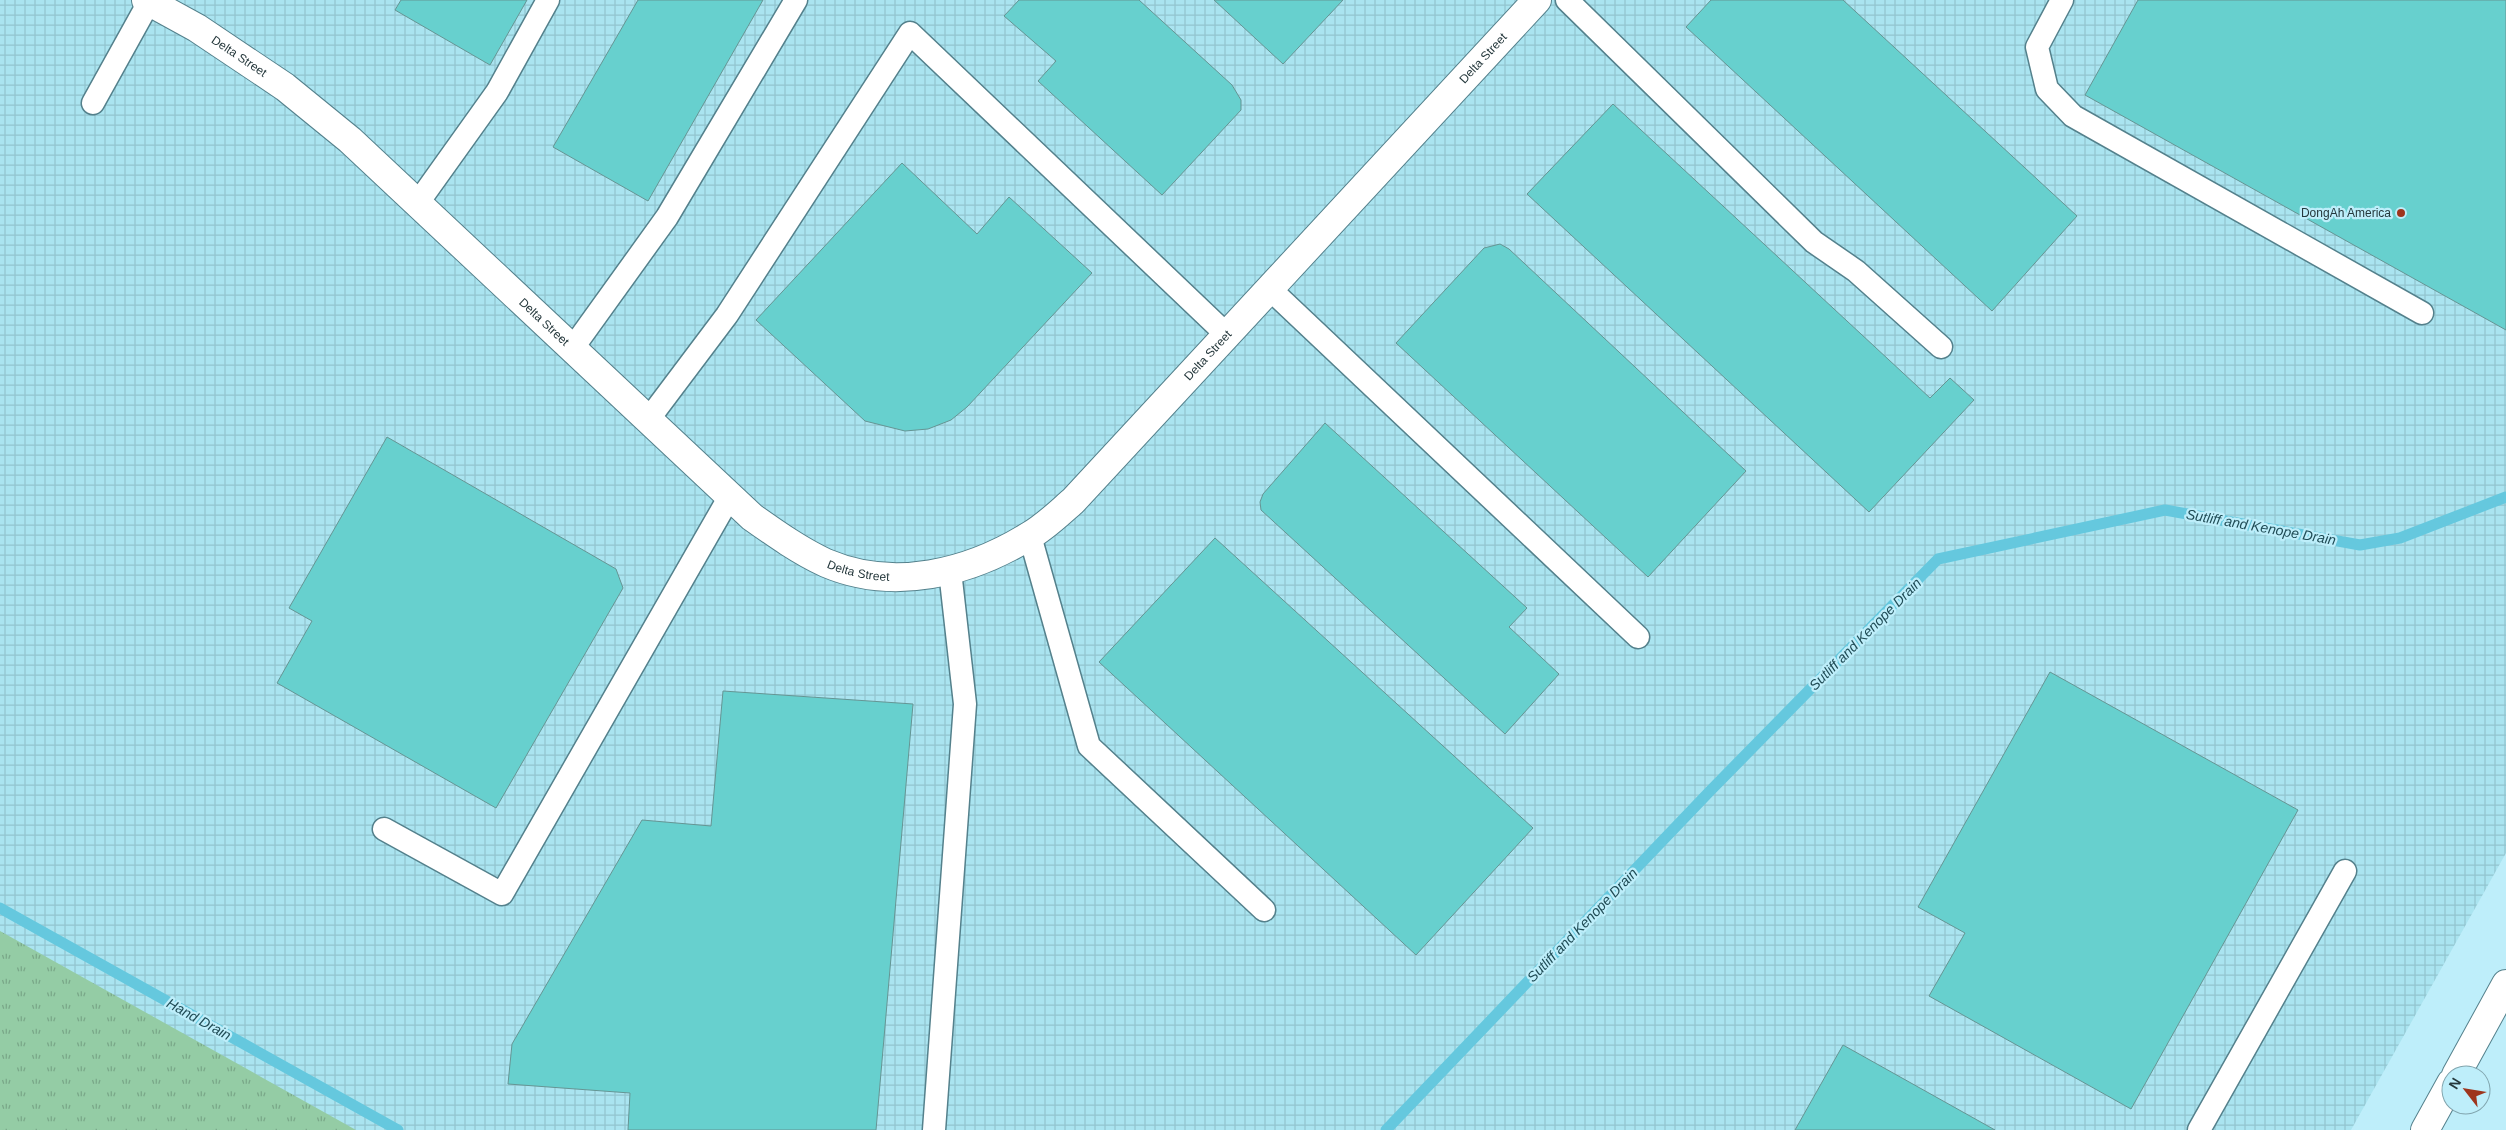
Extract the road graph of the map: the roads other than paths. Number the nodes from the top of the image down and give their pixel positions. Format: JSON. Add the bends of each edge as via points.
{"nodes":[{"id":1,"x":548,"y":0,"type":"edge"},
{"id":2,"x":796,"y":0,"type":"edge"},
{"id":3,"x":1538,"y":0,"type":"edge"},
{"id":4,"x":1566,"y":0,"type":"edge"},
{"id":5,"x":2062,"y":0,"type":"edge"},
{"id":6,"x":148,"y":1,"type":"edge"},
{"id":7,"x":93,"y":103,"type":"dead end"},
{"id":8,"x":417,"y":204,"type":"junction"},
{"id":9,"x":1270,"y":289,"type":"junction"},
{"id":10,"x":2422,"y":313,"type":"dead end"},
{"id":11,"x":1227,"y":334,"type":"junction"},
{"id":12,"x":1941,"y":347,"type":"dead end"},
{"id":13,"x":572,"y":349,"type":"junction"},
{"id":14,"x":648,"y":420,"type":"junction"},
{"id":15,"x":730,"y":496,"type":"junction"},
{"id":16,"x":1030,"y":536,"type":"junction"},
{"id":17,"x":950,"y":571,"type":"junction"},
{"id":18,"x":1638,"y":637,"type":"dead end"},
{"id":19,"x":384,"y":829,"type":"dead end"},
{"id":20,"x":2345,"y":872,"type":"dead end"},
{"id":21,"x":1264,"y":910,"type":"dead end"},
{"id":22,"x":2506,"y":984,"type":"edge"},
{"id":23,"x":2461,"y":1065,"type":"edge"},
{"id":24,"x":2441,"y":1101,"type":"edge"},
{"id":25,"x":934,"y":1130,"type":"edge"},
{"id":26,"x":2199,"y":1130,"type":"edge"},
{"id":27,"x":2425,"y":1130,"type":"edge"}],
"edges":[{"from":1,"to":8,"type":"lane","via":[[497,92]]},
{"from":2,"to":13,"type":"lane","via":[[667,217]]},
{"from":3,"to":9,"type":"street","name":"Delta Street"},
{"from":4,"to":12,"type":"lane","via":[[1814,242],[1856,271]]},
{"from":5,"to":10,"type":"lane","via":[[2038,47],[2047,89],[2073,116]]},
{"from":6,"to":7,"type":"lane"},
{"from":6,"to":8,"type":"street","name":"Delta Street","via":[[197,28],[285,87],[350,140]]},
{"from":8,"to":13,"type":"street","name":"Delta Street"},
{"from":9,"to":11,"type":"street","name":"Delta Street"},
{"from":9,"to":18,"type":"lane"},
{"from":11,"to":14,"type":"lane","via":[[910,33],[727,315]]},
{"from":11,"to":16,"type":"street","name":"Delta Street","via":[[1073,501]]},
{"from":13,"to":14,"type":"street","name":"Delta Street"},
{"from":14,"to":15,"type":"street","name":"Delta Street"},
{"from":15,"to":17,"type":"street","name":"Delta Street","via":[[752,517],[827,563],[861,573],[898,578]]},
{"from":15,"to":19,"type":"lane","via":[[502,894]]},
{"from":16,"to":17,"type":"street","name":"Delta Street","via":[[981,562]]},
{"from":16,"to":21,"type":"lane","via":[[1089,746]]},
{"from":17,"to":25,"type":"lane","via":[[965,704]]},
{"from":20,"to":26,"type":"lane"},
{"from":22,"to":23,"type":"street"},
{"from":24,"to":27,"type":"street"}]}
